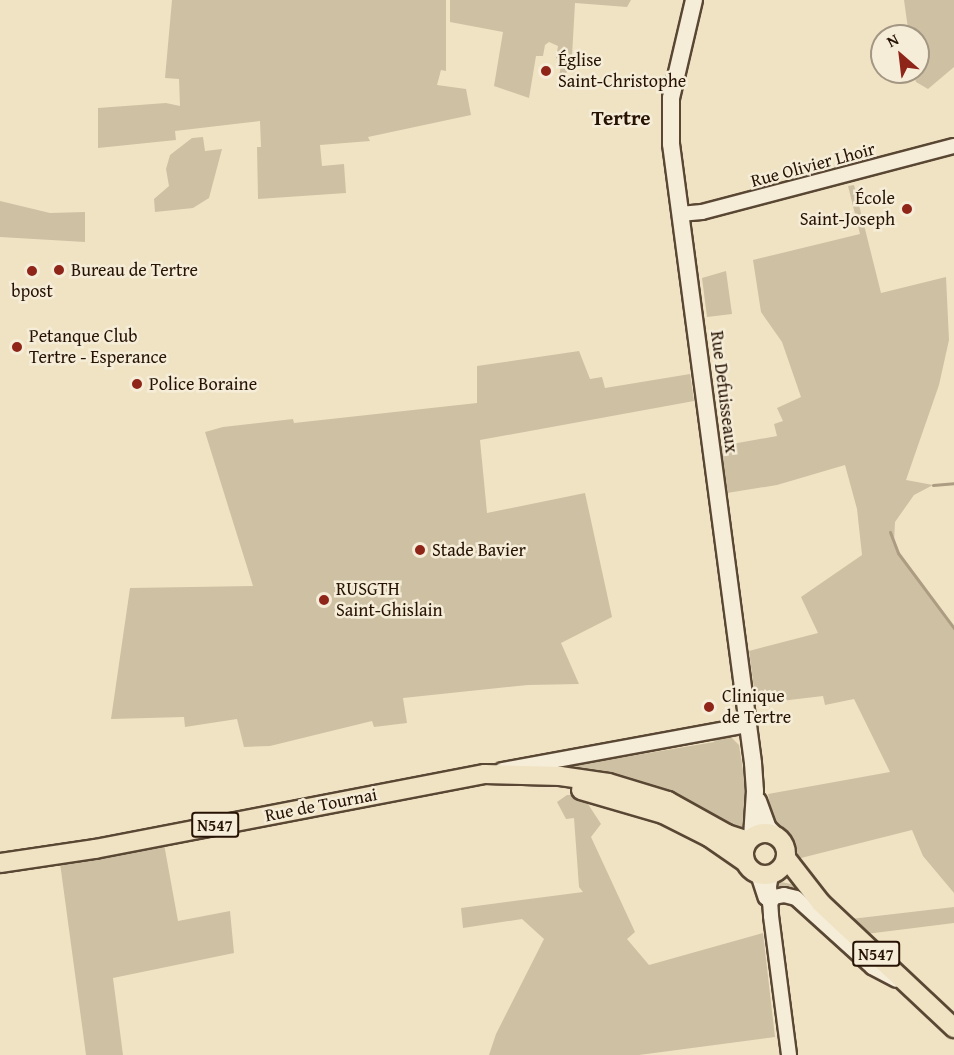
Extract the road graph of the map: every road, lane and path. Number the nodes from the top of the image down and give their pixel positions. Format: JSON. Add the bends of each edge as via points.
{"nodes":[{"id":1,"x":694,"y":0,"type":"edge"},
{"id":2,"x":954,"y":146,"type":"edge"},
{"id":3,"x":680,"y":214,"type":"junction"},
{"id":4,"x":748,"y":725,"type":"junction"},
{"id":5,"x":484,"y":774,"type":"junction"},
{"id":6,"x":430,"y":785,"type":"junction"},
{"id":7,"x":755,"y":791,"type":"junction"},
{"id":8,"x":777,"y":837,"type":"junction"},
{"id":9,"x":750,"y":839,"type":"junction"},
{"id":10,"x":0,"y":863,"type":"edge"},
{"id":11,"x":767,"y":868,"type":"junction"},
{"id":12,"x":770,"y":910,"type":"junction"},
{"id":13,"x":911,"y":988,"type":"junction"},
{"id":14,"x":954,"y":1028,"type":"edge"},
{"id":15,"x":789,"y":1055,"type":"edge"}],
"edges":[{"from":1,"to":3,"type":"main road","name":"Rue Defuisseaux","via":[[671,98],[671,144]]},
{"from":2,"to":3,"type":"street","name":"Rue Olivier Lhoir","via":[[702,212]]},
{"from":3,"to":4,"type":"main road","name":"Rue Defuisseaux"},
{"from":4,"to":5,"type":"street","name":"Rue de Tournai"},
{"from":4,"to":7,"type":"main road","name":"Rue Defuisseaux"},
{"from":5,"to":6,"type":"main road","name":"Rue de Tournai","number":"N547"},
{"from":5,"to":9,"type":"main road","name":"Rue de Tournai","number":"N547","via":[[560,776],[615,785],[668,801],[727,834]]},
{"from":6,"to":10,"type":"main road","name":"Rue de Tournai","number":"N547","via":[[95,849]]},
{"from":6,"to":11,"type":"main road","name":"Rue de Tournai","number":"N547","via":[[528,784],[602,795],[686,824]]},
{"from":7,"to":8,"type":"main road","name":"Rue Defuisseaux","via":[[762,814]]},
{"from":7,"to":9,"type":"main road","name":"Rue Defuisseaux"},
{"from":8,"to":9,"type":"main road","via":[[765,833]]},
{"from":8,"to":11,"type":"main road","via":[[784,846]]},
{"from":9,"to":11,"type":"main road","via":[[743,851]]},
{"from":11,"to":12,"type":"street"},
{"from":11,"to":13,"type":"main road","number":"N547","via":[[810,891]]},
{"from":12,"to":13,"type":"street","via":[[774,897],[796,898],[872,967]]},
{"from":12,"to":15,"type":"street"},
{"from":13,"to":14,"type":"main road","number":"N547"}]}
